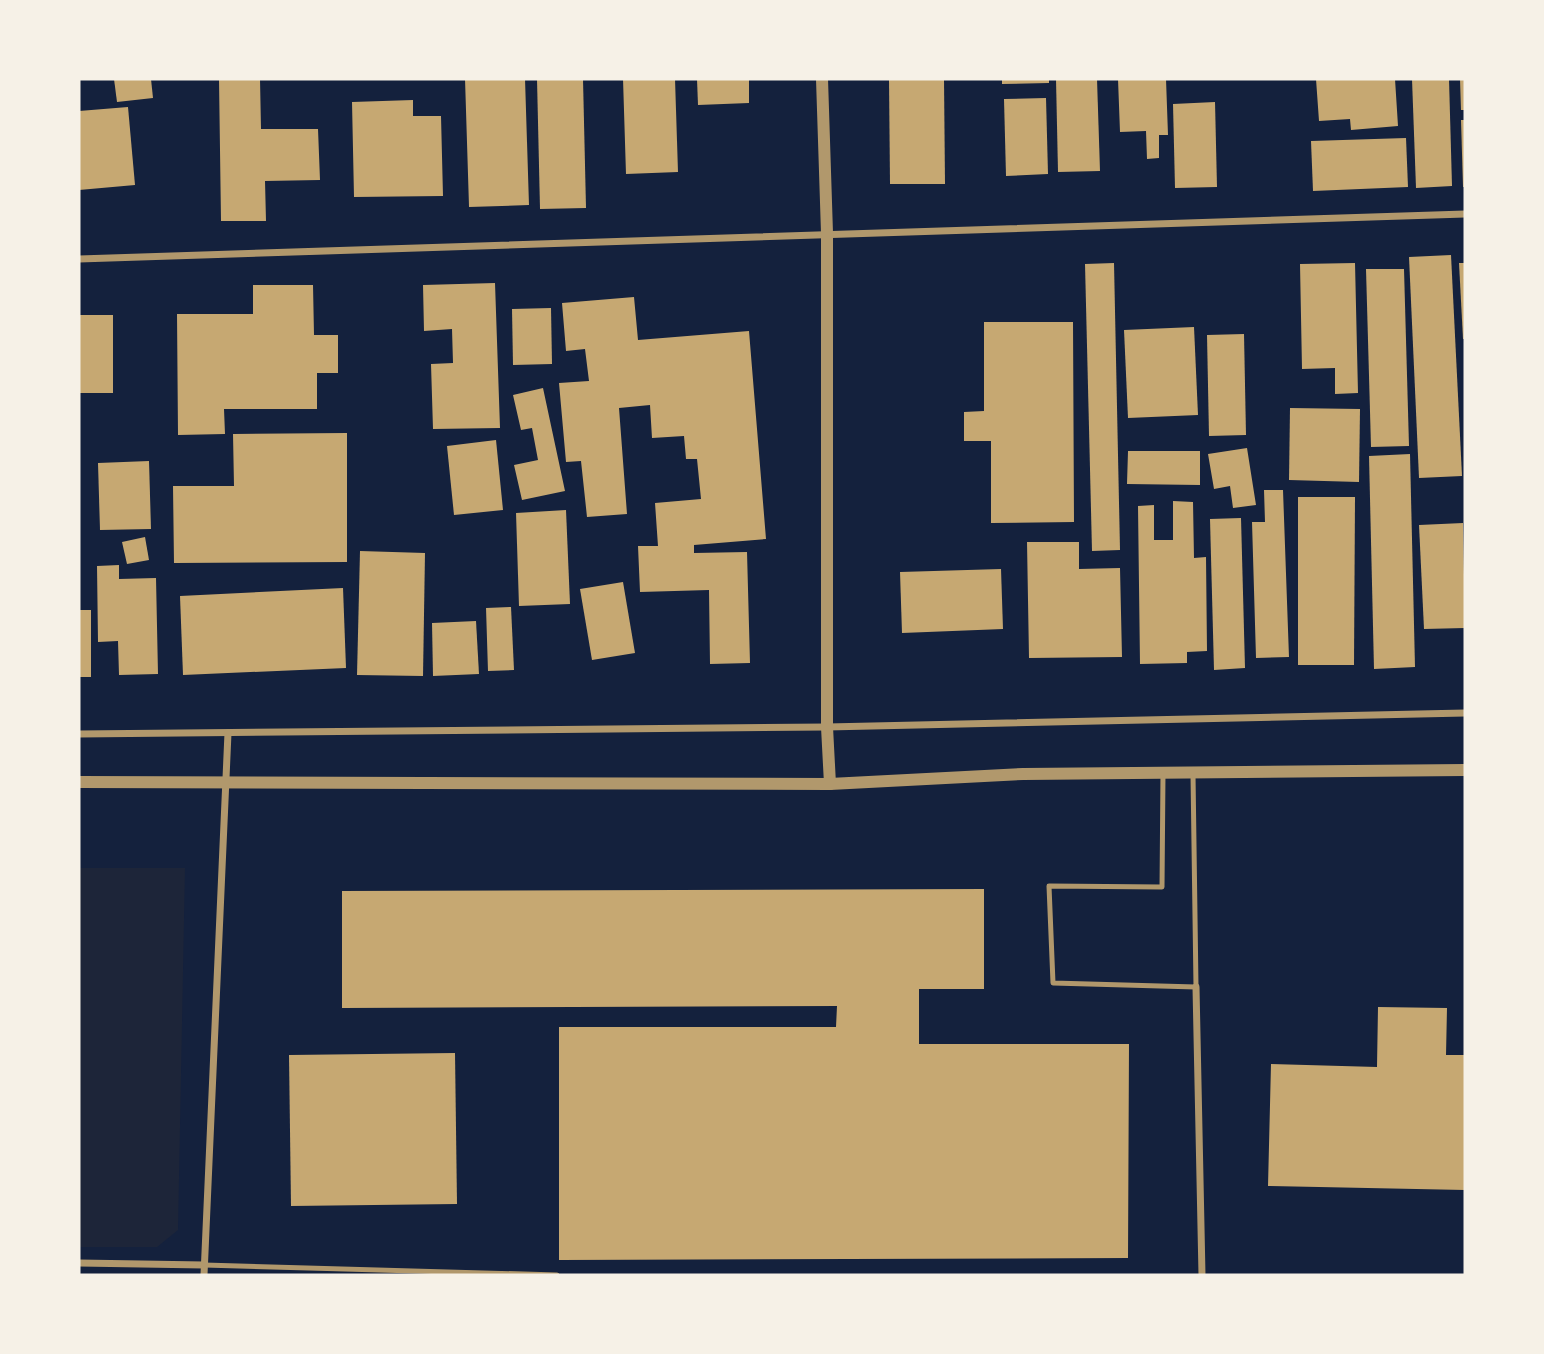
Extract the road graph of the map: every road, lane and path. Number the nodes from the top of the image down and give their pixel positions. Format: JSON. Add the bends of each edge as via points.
{"nodes":[{"id":1,"x":822,"y":79,"type":"edge"},
{"id":2,"x":1465,"y":214,"type":"edge"},
{"id":3,"x":827,"y":233,"type":"junction"},
{"id":4,"x":79,"y":259,"type":"edge"},
{"id":5,"x":1465,"y":713,"type":"edge"},
{"id":6,"x":827,"y":727,"type":"junction"},
{"id":7,"x":229,"y":733,"type":"junction"},
{"id":8,"x":79,"y":734,"type":"edge"},
{"id":9,"x":1465,"y":770,"type":"edge"},
{"id":10,"x":1193,"y":771,"type":"junction"},
{"id":11,"x":1163,"y":774,"type":"junction"},
{"id":12,"x":227,"y":780,"type":"junction"},
{"id":13,"x":79,"y":782,"type":"edge"},
{"id":14,"x":830,"y":784,"type":"junction"},
{"id":15,"x":1196,"y":987,"type":"junction"},
{"id":16,"x":79,"y":1264,"type":"edge"},
{"id":17,"x":204,"y":1265,"type":"junction"},
{"id":18,"x":204,"y":1275,"type":"edge"},
{"id":19,"x":556,"y":1275,"type":"edge"},
{"id":20,"x":1202,"y":1275,"type":"edge"}],
"edges":[{"from":1,"to":3,"type":"street"},
{"from":2,"to":3,"type":"street"},
{"from":3,"to":4,"type":"street"},
{"from":3,"to":6,"type":"street"},
{"from":5,"to":6,"type":"street"},
{"from":6,"to":7,"type":"street"},
{"from":6,"to":14,"type":"street"},
{"from":7,"to":8,"type":"street"},
{"from":7,"to":12,"type":"street"},
{"from":9,"to":10,"type":"street"},
{"from":10,"to":11,"type":"street"},
{"from":10,"to":15,"type":"lane"},
{"from":11,"to":14,"type":"street","via":[[1023,774]]},
{"from":11,"to":15,"type":"lane","via":[[1162,887],[1049,886],[1053,983]]},
{"from":12,"to":13,"type":"street"},
{"from":12,"to":14,"type":"street"},
{"from":12,"to":17,"type":"street"},
{"from":15,"to":20,"type":"street"},
{"from":16,"to":17,"type":"street"},
{"from":17,"to":18,"type":"street"},
{"from":17,"to":19,"type":"lane"}]}
